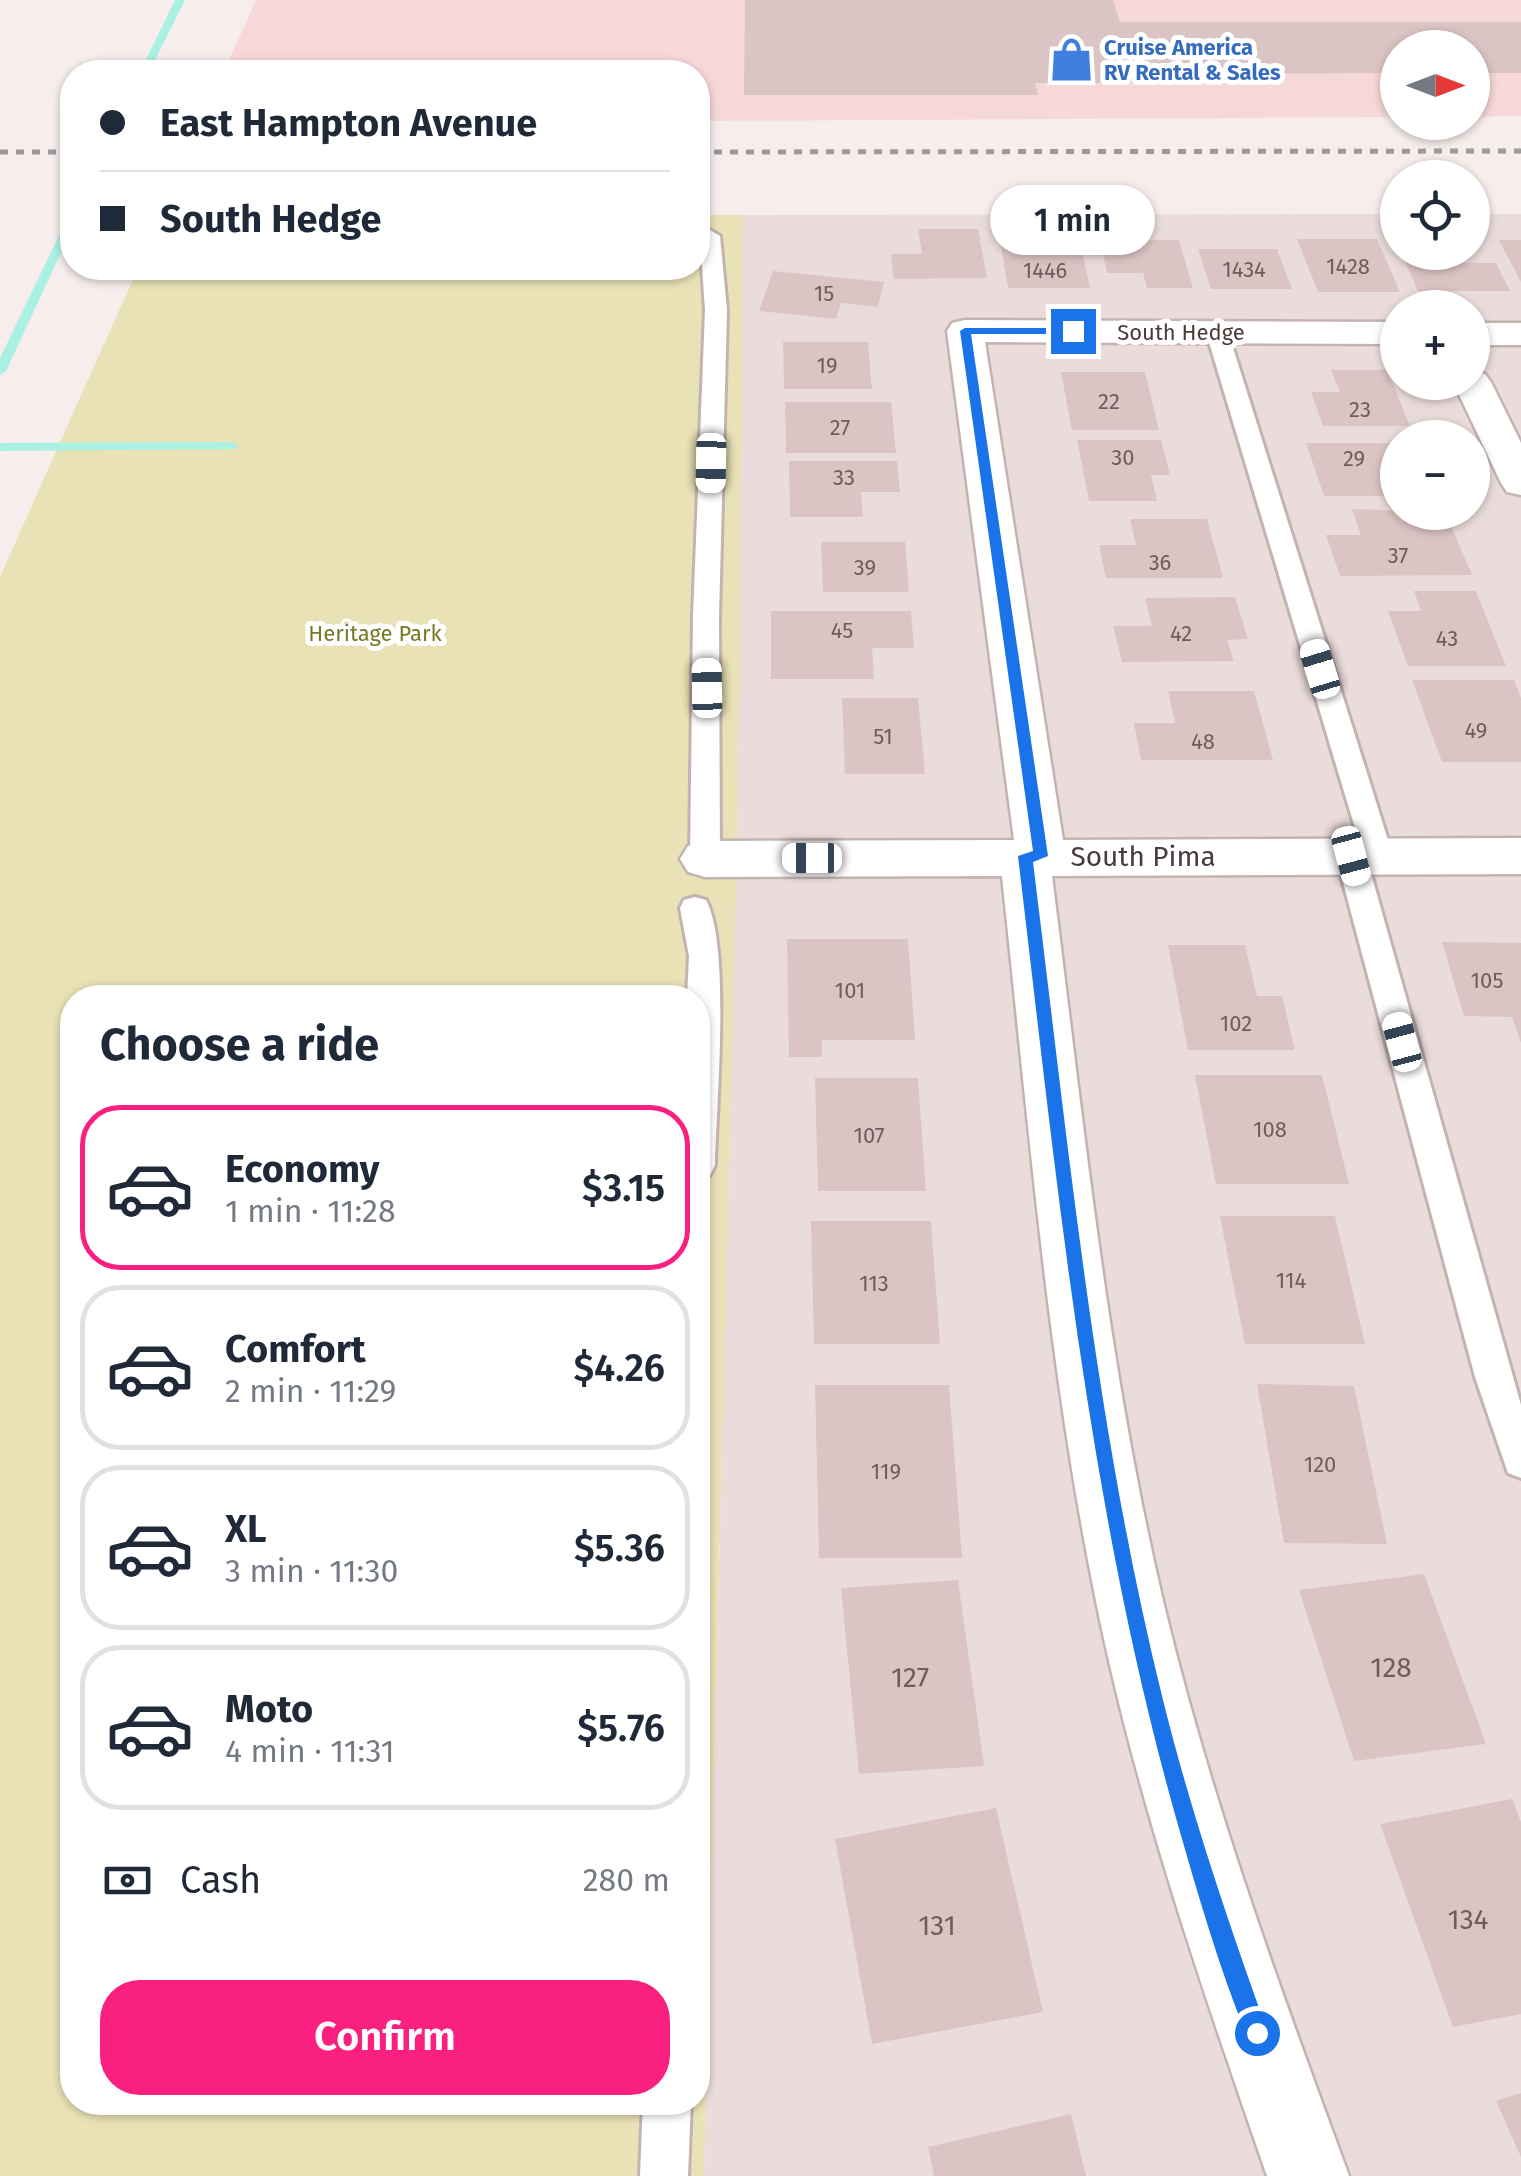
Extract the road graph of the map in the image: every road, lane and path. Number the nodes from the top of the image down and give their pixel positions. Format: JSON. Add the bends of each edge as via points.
{"nodes":[{"id":1,"x":710,"y":236,"type":"dead end"},
{"id":2,"x":1217,"y":332,"type":"junction"},
{"id":3,"x":1380,"y":333,"type":"edge"},
{"id":4,"x":1490,"y":334,"type":"edge"},
{"id":5,"x":1521,"y":334,"type":"edge"},
{"id":6,"x":1481,"y":400,"type":"edge"},
{"id":7,"x":1521,"y":483,"type":"edge"},
{"id":8,"x":1033,"y":856,"type":"junction"},
{"id":9,"x":1364,"y":856,"type":"junction"},
{"id":10,"x":1521,"y":856,"type":"edge"},
{"id":11,"x":705,"y":859,"type":"joint"},
{"id":12,"x":695,"y":908,"type":"dead end"},
{"id":13,"x":703,"y":985,"type":"edge"},
{"id":14,"x":1521,"y":1460,"type":"edge"},
{"id":15,"x":666,"y":2115,"type":"edge"},
{"id":16,"x":664,"y":2176,"type":"edge"},
{"id":17,"x":1308,"y":2176,"type":"edge"}],
"edges":[{"from":1,"to":11,"type":"lane","via":[[716,310]]},
{"from":2,"to":3,"type":"street","name":"South Hedge"},
{"from":2,"to":8,"type":"street","name":"South Hedge","via":[[965,331]]},
{"from":2,"to":9,"type":"lane"},
{"from":4,"to":5,"type":"street"},
{"from":6,"to":7,"type":"street"},
{"from":8,"to":9,"type":"street","name":"South Pima"},
{"from":8,"to":11,"type":"street","name":"South Pima"},
{"from":8,"to":17,"type":"street","via":[[1085,1343],[1113,1511],[1153,1700],[1218,1926]]},
{"from":9,"to":10,"type":"street","name":"South Pima"},
{"from":9,"to":14,"type":"lane","via":[[1493,1376]]},
{"from":12,"to":13,"type":"lane"},
{"from":15,"to":16,"type":"lane"}]}
